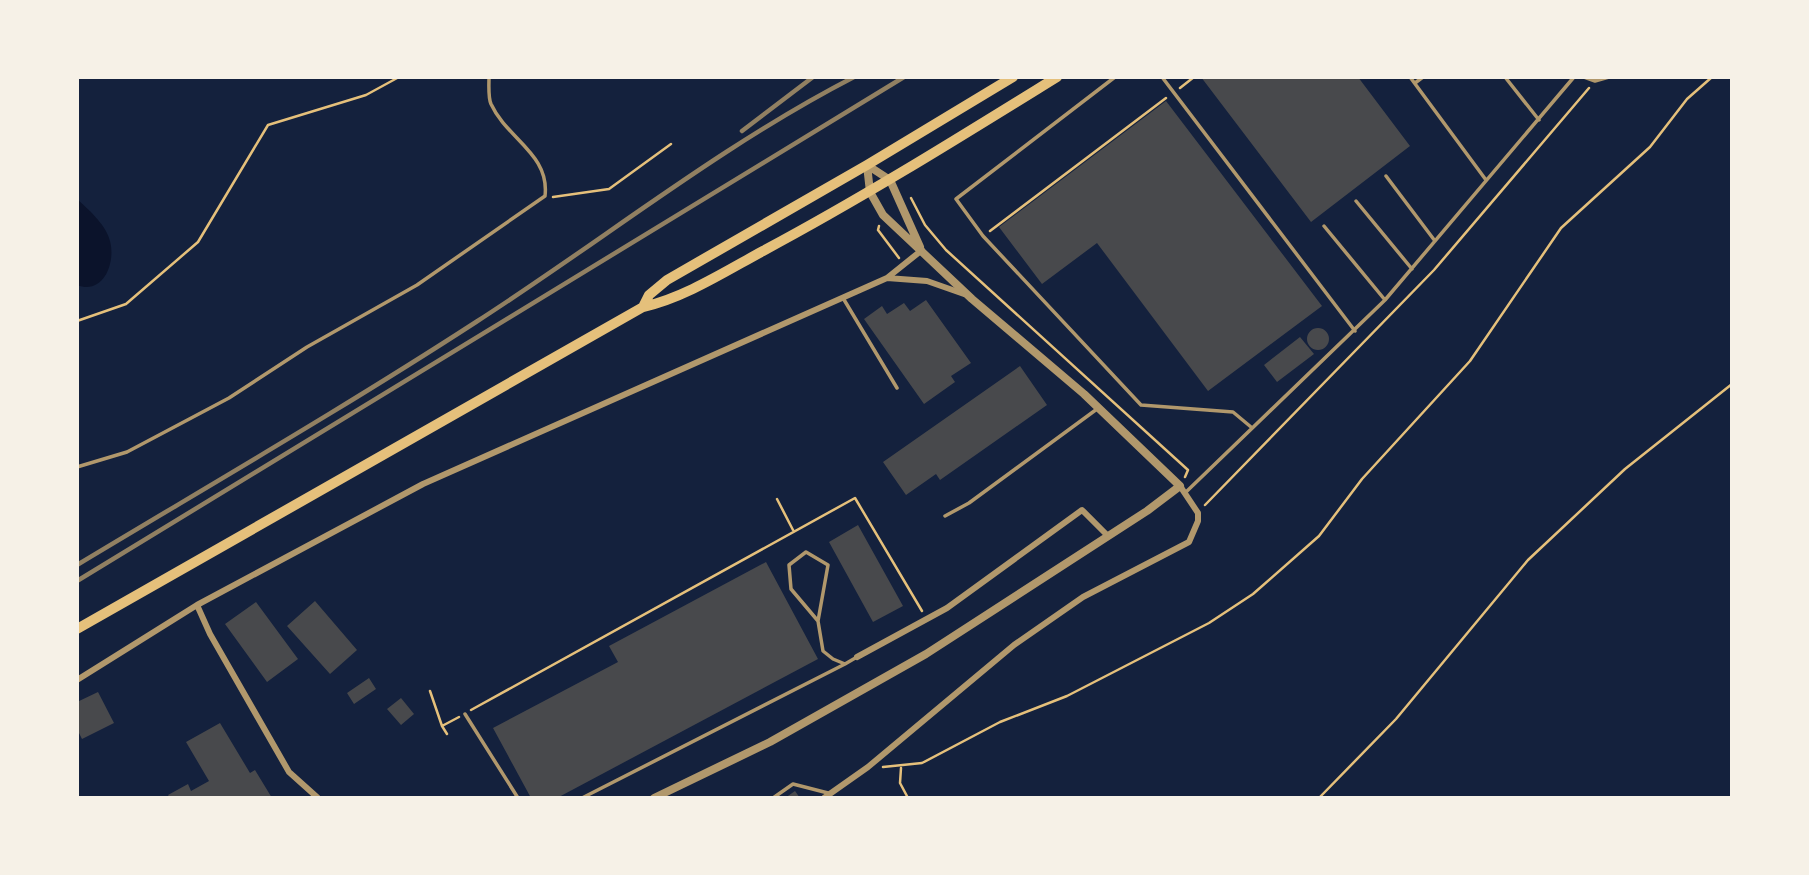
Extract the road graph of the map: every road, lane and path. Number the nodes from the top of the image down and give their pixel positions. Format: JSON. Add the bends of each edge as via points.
{"nodes":[{"id":1,"x":399,"y":77,"type":"edge"},
{"id":2,"x":489,"y":77,"type":"edge"},
{"id":3,"x":1013,"y":77,"type":"edge"},
{"id":4,"x":1057,"y":77,"type":"edge"},
{"id":5,"x":1115,"y":77,"type":"edge"},
{"id":6,"x":1162,"y":77,"type":"edge"},
{"id":7,"x":1194,"y":77,"type":"edge"},
{"id":8,"x":1410,"y":77,"type":"edge"},
{"id":9,"x":1423,"y":77,"type":"edge"},
{"id":10,"x":1505,"y":77,"type":"edge"},
{"id":11,"x":1574,"y":77,"type":"edge"},
{"id":12,"x":1584,"y":77,"type":"edge"},
{"id":13,"x":1608,"y":77,"type":"edge"},
{"id":14,"x":1712,"y":77,"type":"edge"},
{"id":15,"x":1595,"y":81,"type":"junction"},
{"id":16,"x":1415,"y":83,"type":"junction"},
{"id":17,"x":1173,"y":93,"type":"junction"},
{"id":18,"x":1142,"y":108,"type":"dead end"},
{"id":19,"x":1146,"y":113,"type":"junction"},
{"id":20,"x":1539,"y":120,"type":"junction"},
{"id":21,"x":1116,"y":128,"type":"dead end"},
{"id":22,"x":1119,"y":133,"type":"junction"},
{"id":23,"x":671,"y":144,"type":"dead end"},
{"id":24,"x":1087,"y":149,"type":"dead end"},
{"id":25,"x":1091,"y":155,"type":"junction"},
{"id":26,"x":867,"y":165,"type":"junction"},
{"id":27,"x":1059,"y":171,"type":"dead end"},
{"id":28,"x":1063,"y":176,"type":"junction"},
{"id":29,"x":1386,"y":176,"type":"dead end"},
{"id":30,"x":890,"y":180,"type":"junction"},
{"id":31,"x":1486,"y":180,"type":"junction"},
{"id":32,"x":1032,"y":191,"type":"dead end"},
{"id":33,"x":870,"y":192,"type":"junction"},
{"id":34,"x":545,"y":196,"type":"junction"},
{"id":35,"x":1036,"y":196,"type":"junction"},
{"id":36,"x":912,"y":197,"type":"dead end"},
{"id":37,"x":1356,"y":201,"type":"dead end"},
{"id":38,"x":1004,"y":213,"type":"dead end"},
{"id":39,"x":1007,"y":218,"type":"junction"},
{"id":40,"x":1324,"y":226,"type":"dead end"},
{"id":41,"x":983,"y":236,"type":"junction"},
{"id":42,"x":1435,"y":241,"type":"junction"},
{"id":43,"x":922,"y":250,"type":"junction"},
{"id":44,"x":1412,"y":269,"type":"junction"},
{"id":45,"x":887,"y":278,"type":"junction"},
{"id":46,"x":843,"y":298,"type":"junction"},
{"id":47,"x":972,"y":299,"type":"junction"},
{"id":48,"x":1385,"y":300,"type":"junction"},
{"id":49,"x":643,"y":307,"type":"junction"},
{"id":50,"x":77,"y":321,"type":"edge"},
{"id":51,"x":1355,"y":331,"type":"junction"},
{"id":52,"x":1732,"y":384,"type":"edge"},
{"id":53,"x":897,"y":388,"type":"dead end"},
{"id":54,"x":1099,"y":408,"type":"junction"},
{"id":55,"x":1251,"y":427,"type":"junction"},
{"id":56,"x":77,"y":467,"type":"edge"},
{"id":57,"x":1183,"y":489,"type":"junction"},
{"id":58,"x":777,"y":499,"type":"dead end"},
{"id":59,"x":1198,"y":513,"type":"junction"},
{"id":60,"x":945,"y":516,"type":"dead end"},
{"id":61,"x":794,"y":531,"type":"junction"},
{"id":62,"x":1108,"y":536,"type":"junction"},
{"id":63,"x":197,"y":605,"type":"junction"},
{"id":64,"x":927,"y":620,"type":"junction"},
{"id":65,"x":818,"y":621,"type":"junction"},
{"id":66,"x":77,"y":629,"type":"edge"},
{"id":67,"x":857,"y":657,"type":"joint"},
{"id":68,"x":845,"y":664,"type":"junction"},
{"id":69,"x":77,"y":680,"type":"edge"},
{"id":70,"x":430,"y":691,"type":"dead end"},
{"id":71,"x":465,"y":714,"type":"junction"},
{"id":72,"x":442,"y":726,"type":"junction"},
{"id":73,"x":447,"y":734,"type":"dead end"},
{"id":74,"x":868,"y":767,"type":"junction"},
{"id":75,"x":901,"y":767,"type":"junction"},
{"id":76,"x":827,"y":796,"type":"edge"},
{"id":77,"x":318,"y":798,"type":"edge"},
{"id":78,"x":518,"y":798,"type":"edge"},
{"id":79,"x":582,"y":798,"type":"edge"},
{"id":80,"x":654,"y":798,"type":"edge"},
{"id":81,"x":773,"y":798,"type":"edge"},
{"id":82,"x":908,"y":798,"type":"edge"},
{"id":83,"x":1319,"y":798,"type":"edge"}],
"edges":[{"from":1,"to":50,"type":"path","via":[[366,96],[268,125],[198,242],[126,304]]},
{"from":2,"to":34,"type":"lane","via":[[490,102],[506,130],[541,165]]},
{"from":3,"to":26,"type":"main road"},
{"from":4,"to":30,"type":"main road"},
{"from":5,"to":41,"type":"lane","via":[[956,199]]},
{"from":6,"to":17,"type":"lane"},
{"from":7,"to":17,"type":"path"},
{"from":8,"to":16,"type":"lane"},
{"from":9,"to":16,"type":"lane"},
{"from":10,"to":20,"type":"lane"},
{"from":11,"to":20,"type":"lane"},
{"from":12,"to":15,"type":"lane"},
{"from":13,"to":15,"type":"lane"},
{"from":14,"to":75,"type":"path","via":[[1687,99],[1650,147],[1561,228],[1471,361],[1362,479],[1319,536],[1253,594],[1209,623],[1067,696],[1000,723],[922,763]]},
{"from":15,"to":59,"type":"path","via":[[1434,270]]},
{"from":16,"to":31,"type":"lane"},
{"from":17,"to":19,"type":"path"},
{"from":17,"to":51,"type":"lane"},
{"from":18,"to":19,"type":"path"},
{"from":19,"to":22,"type":"path"},
{"from":20,"to":31,"type":"lane"},
{"from":21,"to":22,"type":"path"},
{"from":22,"to":25,"type":"path"},
{"from":23,"to":34,"type":"path","via":[[609,189]]},
{"from":24,"to":25,"type":"path"},
{"from":25,"to":28,"type":"path"},
{"from":26,"to":30,"type":"street"},
{"from":26,"to":33,"type":"street"},
{"from":26,"to":49,"type":"main road","via":[[667,279]]},
{"from":27,"to":28,"type":"path"},
{"from":28,"to":35,"type":"path"},
{"from":29,"to":42,"type":"lane"},
{"from":30,"to":33,"type":"main road"},
{"from":30,"to":43,"type":"street"},
{"from":31,"to":42,"type":"lane"},
{"from":32,"to":35,"type":"path"},
{"from":33,"to":43,"type":"street","via":[[883,215]]},
{"from":33,"to":49,"type":"main road","via":[[737,265]]},
{"from":34,"to":56,"type":"lane","via":[[417,285],[307,347],[229,398],[127,452]]},
{"from":35,"to":39,"type":"path"},
{"from":36,"to":57,"type":"path","via":[[925,225],[946,250],[1188,470]]},
{"from":37,"to":44,"type":"lane"},
{"from":38,"to":39,"type":"path"},
{"from":39,"to":41,"type":"path"},
{"from":40,"to":48,"type":"lane"},
{"from":41,"to":55,"type":"lane","via":[[1140,405],[1233,412]]},
{"from":42,"to":44,"type":"lane"},
{"from":43,"to":45,"type":"street"},
{"from":43,"to":47,"type":"street"},
{"from":44,"to":48,"type":"lane"},
{"from":45,"to":46,"type":"street"},
{"from":45,"to":47,"type":"street","via":[[945,286]]},
{"from":46,"to":53,"type":"lane"},
{"from":46,"to":63,"type":"street","via":[[457,467]]},
{"from":47,"to":54,"type":"street"},
{"from":48,"to":51,"type":"lane"},
{"from":49,"to":66,"type":"main road"},
{"from":51,"to":55,"type":"lane"},
{"from":52,"to":83,"type":"path","via":[[1625,469],[1528,560],[1396,719]]},
{"from":54,"to":57,"type":"street"},
{"from":54,"to":60,"type":"lane"},
{"from":55,"to":57,"type":"lane"},
{"from":57,"to":59,"type":"street"},
{"from":57,"to":62,"type":"street"},
{"from":58,"to":61,"type":"path"},
{"from":59,"to":74,"type":"street","via":[[1189,542],[1083,597],[1014,645]]},
{"from":61,"to":64,"type":"path","via":[[855,498]]},
{"from":61,"to":71,"type":"path"},
{"from":62,"to":64,"type":"street","via":[[1082,510]]},
{"from":62,"to":80,"type":"street","via":[[926,654],[770,743]]},
{"from":63,"to":69,"type":"street"},
{"from":63,"to":77,"type":"street","via":[[289,772]]},
{"from":64,"to":67,"type":"street"},
{"from":65,"to":65,"type":"lane","via":[[828,565],[806,552],[789,565],[791,589]]},
{"from":65,"to":68,"type":"lane","via":[[822,651]]},
{"from":67,"to":68,"type":"lane"},
{"from":68,"to":79,"type":"lane"},
{"from":70,"to":72,"type":"path"},
{"from":71,"to":72,"type":"path"},
{"from":71,"to":78,"type":"lane"},
{"from":72,"to":73,"type":"path"},
{"from":74,"to":75,"type":"path"},
{"from":74,"to":76,"type":"street"},
{"from":75,"to":82,"type":"path","via":[[900,783]]},
{"from":76,"to":81,"type":"lane","via":[[793,784]]}]}
